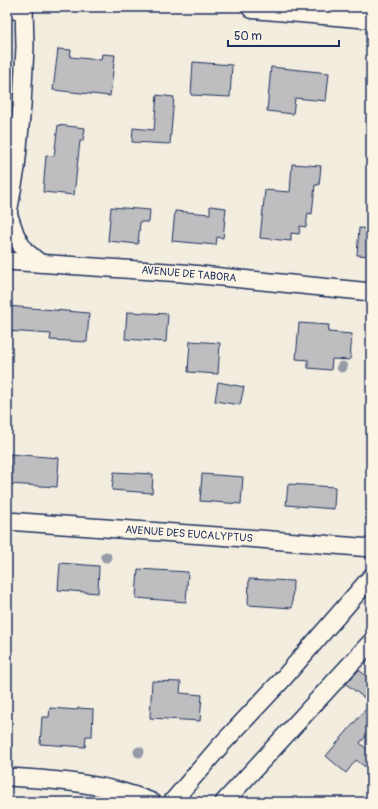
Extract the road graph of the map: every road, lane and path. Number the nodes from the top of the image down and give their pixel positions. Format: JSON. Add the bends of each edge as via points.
{"nodes":[{"id":1,"x":253,"y":7,"type":"edge"},
{"id":2,"x":7,"y":9,"type":"edge"},
{"id":3,"x":24,"y":9,"type":"edge"},
{"id":4,"x":371,"y":17,"type":"edge"},
{"id":5,"x":8,"y":218,"type":"edge"},
{"id":6,"x":7,"y":261,"type":"edge"},
{"id":7,"x":40,"y":263,"type":"junction"},
{"id":8,"x":371,"y":292,"type":"edge"},
{"id":9,"x":7,"y":521,"type":"edge"},
{"id":10,"x":371,"y":548,"type":"edge"},
{"id":11,"x":371,"y":577,"type":"edge"},
{"id":12,"x":371,"y":642,"type":"edge"},
{"id":13,"x":7,"y":777,"type":"edge"},
{"id":14,"x":152,"y":802,"type":"edge"},
{"id":15,"x":172,"y":802,"type":"edge"},
{"id":16,"x":224,"y":802,"type":"edge"}],
"edges":[{"from":1,"to":4,"type":"highway"},
{"from":2,"to":3,"type":"street"},
{"from":3,"to":5,"type":"street","via":[[22,106]]},
{"from":5,"to":7,"type":"street","via":[[24,250]]},
{"from":6,"to":7,"type":"street","name":"AVENUE DE TABORA"},
{"from":7,"to":8,"type":"street","name":"AVENUE DE TABORA","via":[[182,273]]},
{"from":9,"to":10,"type":"street","name":"AVENUE DES EUCALYPTUS"},
{"from":11,"to":15,"type":"street"},
{"from":12,"to":16,"type":"street"},
{"from":13,"to":14,"type":"street","via":[[71,781],[136,795]]}]}
